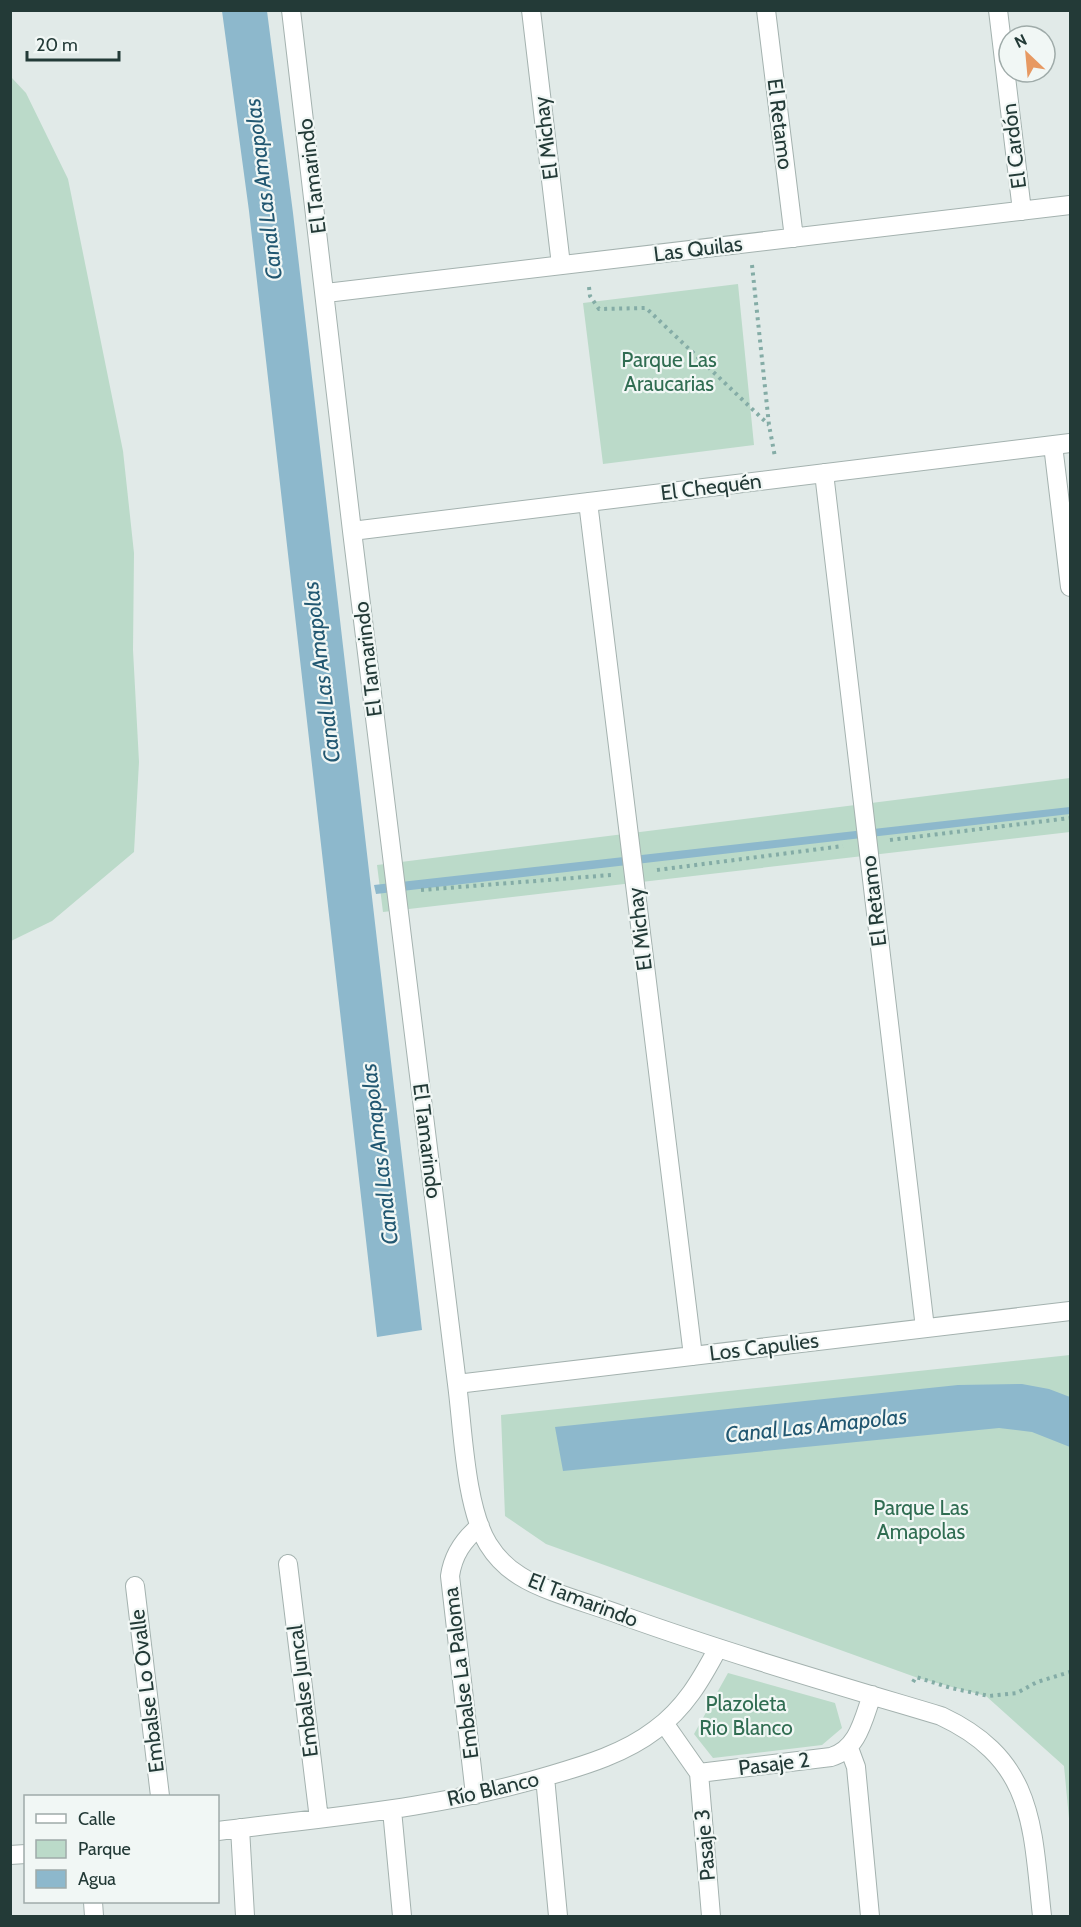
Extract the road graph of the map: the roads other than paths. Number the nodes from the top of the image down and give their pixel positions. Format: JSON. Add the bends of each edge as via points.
{"nodes":[{"id":1,"x":291,"y":10,"type":"edge"},
{"id":2,"x":531,"y":10,"type":"edge"},
{"id":3,"x":766,"y":10,"type":"edge"},
{"id":4,"x":998,"y":10,"type":"edge"},
{"id":5,"x":1071,"y":205,"type":"edge"},
{"id":6,"x":1022,"y":211,"type":"junction"},
{"id":7,"x":794,"y":238,"type":"junction"},
{"id":8,"x":561,"y":265,"type":"junction"},
{"id":9,"x":326,"y":293,"type":"junction"},
{"id":10,"x":1062,"y":444,"type":"edge"},
{"id":11,"x":824,"y":473,"type":"junction"},
{"id":12,"x":588,"y":502,"type":"junction"},
{"id":13,"x":352,"y":531,"type":"junction"},
{"id":14,"x":1071,"y":587,"type":"edge"},
{"id":15,"x":1071,"y":1311,"type":"edge"},
{"id":16,"x":925,"y":1328,"type":"junction"},
{"id":17,"x":693,"y":1356,"type":"junction"},
{"id":18,"x":457,"y":1384,"type":"junction"},
{"id":19,"x":480,"y":1526,"type":"junction"},
{"id":20,"x":288,"y":1564,"type":"dead end"},
{"id":21,"x":135,"y":1586,"type":"dead end"},
{"id":22,"x":718,"y":1648,"type":"junction"},
{"id":23,"x":872,"y":1695,"type":"junction"},
{"id":24,"x":664,"y":1723,"type":"junction"},
{"id":25,"x":849,"y":1748,"type":"junction"},
{"id":26,"x":699,"y":1773,"type":"junction"},
{"id":27,"x":545,"y":1777,"type":"junction"},
{"id":28,"x":160,"y":1795,"type":"edge"},
{"id":29,"x":476,"y":1795,"type":"junction"},
{"id":30,"x":392,"y":1810,"type":"junction"},
{"id":31,"x":319,"y":1819,"type":"junction"},
{"id":32,"x":240,"y":1828,"type":"junction"},
{"id":33,"x":219,"y":1831,"type":"edge"},
{"id":34,"x":245,"y":1917,"type":"edge"},
{"id":35,"x":402,"y":1917,"type":"edge"},
{"id":36,"x":558,"y":1917,"type":"edge"},
{"id":37,"x":711,"y":1917,"type":"edge"},
{"id":38,"x":870,"y":1917,"type":"edge"},
{"id":39,"x":1042,"y":1917,"type":"edge"}],
"edges":[{"from":1,"to":9,"type":"street","name":"El Tamarindo"},
{"from":2,"to":8,"type":"street","name":"El Michay"},
{"from":3,"to":7,"type":"street","name":"El Retamo"},
{"from":4,"to":6,"type":"street","name":"El Cardón"},
{"from":5,"to":6,"type":"street","name":"Las Quilas"},
{"from":6,"to":7,"type":"street","name":"Las Quilas"},
{"from":7,"to":8,"type":"street","name":"Las Quilas"},
{"from":8,"to":9,"type":"street","name":"Las Quilas"},
{"from":9,"to":13,"type":"street","name":"El Tamarindo"},
{"from":10,"to":11,"type":"street","name":"El Chequén"},
{"from":10,"to":14,"type":"street"},
{"from":11,"to":12,"type":"street","name":"El Chequén"},
{"from":11,"to":16,"type":"street","name":"El Retamo"},
{"from":12,"to":13,"type":"street","name":"El Chequén"},
{"from":12,"to":17,"type":"street","name":"El Michay"},
{"from":13,"to":18,"type":"street","name":"El Tamarindo"},
{"from":15,"to":16,"type":"street","name":"Los Capulies"},
{"from":16,"to":17,"type":"street","name":"Los Capulies"},
{"from":17,"to":18,"type":"street","name":"Los Capulies"},
{"from":18,"to":19,"type":"street","name":"El Tamarindo","via":[[471,1493]]},
{"from":19,"to":22,"type":"street","name":"El Tamarindo","via":[[498,1557],[533,1583]]},
{"from":19,"to":29,"type":"street","name":"Embalse La Paloma","via":[[457,1552],[450,1576]]},
{"from":20,"to":31,"type":"street","name":"Embalse Juncal"},
{"from":21,"to":28,"type":"street","name":"Embalse Lo Ovalle"},
{"from":22,"to":23,"type":"street","name":"El Tamarindo"},
{"from":22,"to":24,"type":"street","name":"Río Blanco","via":[[691,1695]]},
{"from":23,"to":25,"type":"street"},
{"from":23,"to":39,"type":"street","name":"El Tamarindo","via":[[942,1716],[985,1742],[1002,1760],[1016,1781],[1031,1821]]},
{"from":24,"to":26,"type":"street"},
{"from":24,"to":27,"type":"street","name":"Río Blanco","via":[[616,1752]]},
{"from":25,"to":26,"type":"street","name":"Pasaje 2","via":[[831,1757]]},
{"from":25,"to":38,"type":"street","via":[[856,1767]]},
{"from":26,"to":37,"type":"street","name":"Pasaje 3"},
{"from":27,"to":29,"type":"street","name":"Río Blanco"},
{"from":27,"to":36,"type":"street"},
{"from":29,"to":30,"type":"street","name":"Río Blanco"},
{"from":30,"to":31,"type":"street","name":"Río Blanco"},
{"from":30,"to":35,"type":"street"},
{"from":31,"to":32,"type":"street","name":"Río Blanco"},
{"from":32,"to":33,"type":"street","name":"Río Blanco"},
{"from":32,"to":34,"type":"street"}]}
